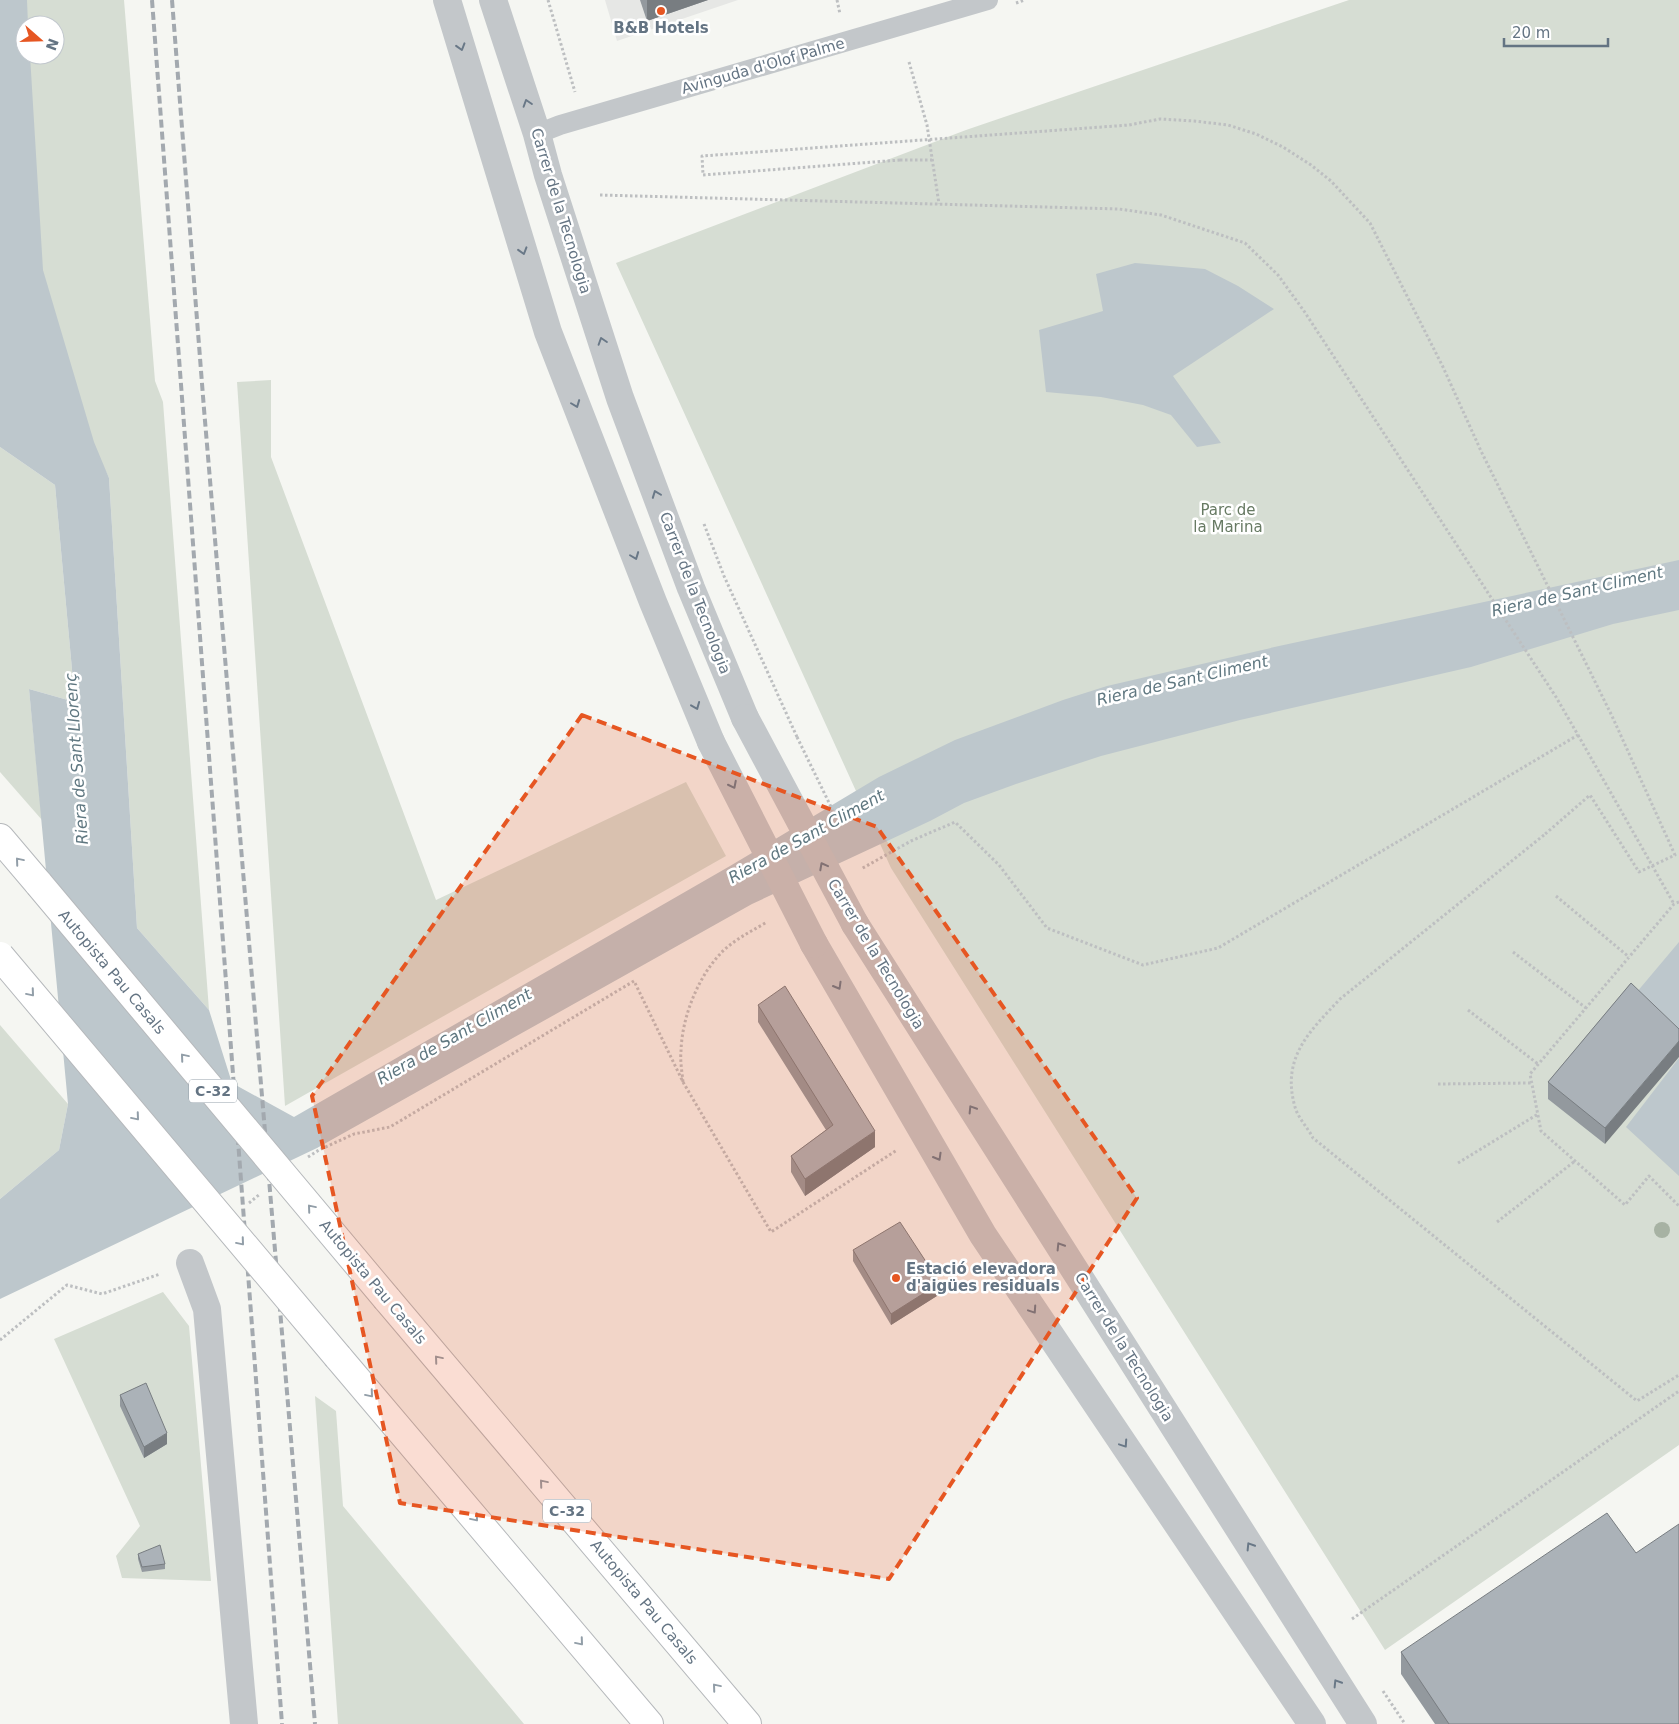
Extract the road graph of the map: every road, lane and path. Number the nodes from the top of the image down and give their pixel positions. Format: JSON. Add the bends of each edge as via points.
{"nodes":[{"id":1,"x":447,"y":0,"type":"edge"},
{"id":2,"x":493,"y":0,"type":"edge"},
{"id":3,"x":548,"y":0,"type":"edge"},
{"id":4,"x":988,"y":0,"type":"edge"},
{"id":5,"x":910,"y":62,"type":"dead end"},
{"id":6,"x":584,"y":119,"type":"junction"},
{"id":7,"x":538,"y":134,"type":"junction"},
{"id":8,"x":932,"y":160,"type":"junction"},
{"id":9,"x":600,"y":195,"type":"dead end"},
{"id":10,"x":939,"y":204,"type":"junction"},
{"id":11,"x":702,"y":520,"type":"dead end"},
{"id":12,"x":1578,"y":735,"type":"junction"},
{"id":13,"x":797,"y":737,"type":"dead end"},
{"id":14,"x":0,"y":838,"type":"edge"},
{"id":15,"x":860,"y":870,"type":"dead end"},
{"id":16,"x":1556,"y":896,"type":"dead end"},
{"id":17,"x":1679,"y":902,"type":"edge"},
{"id":18,"x":1674,"y":904,"type":"junction"},
{"id":19,"x":768,"y":922,"type":"dead end"},
{"id":20,"x":1513,"y":952,"type":"dead end"},
{"id":21,"x":0,"y":956,"type":"edge"},
{"id":22,"x":1629,"y":957,"type":"junction"},
{"id":23,"x":1586,"y":1008,"type":"junction"},
{"id":24,"x":1468,"y":1010,"type":"dead end"},
{"id":25,"x":1538,"y":1064,"type":"junction"},
{"id":26,"x":683,"y":1082,"type":"junction"},
{"id":27,"x":1532,"y":1083,"type":"junction"},
{"id":28,"x":1438,"y":1084,"type":"dead end"},
{"id":29,"x":1538,"y":1114,"type":"junction"},
{"id":30,"x":904,"y":1146,"type":"dead end"},
{"id":31,"x":1575,"y":1161,"type":"junction"},
{"id":32,"x":303,"y":1162,"type":"dead end"},
{"id":33,"x":1458,"y":1163,"type":"dead end"},
{"id":34,"x":264,"y":1191,"type":"dead end"},
{"id":35,"x":1679,"y":1206,"type":"edge"},
{"id":36,"x":241,"y":1208,"type":"dead end"},
{"id":37,"x":1497,"y":1222,"type":"dead end"},
{"id":38,"x":190,"y":1263,"type":"joint"},
{"id":39,"x":0,"y":1340,"type":"edge"},
{"id":40,"x":1679,"y":1375,"type":"edge"},
{"id":41,"x":1679,"y":1391,"type":"edge"},
{"id":42,"x":1352,"y":1618,"type":"dead end"},
{"id":43,"x":244,"y":1724,"type":"edge"},
{"id":44,"x":649,"y":1724,"type":"edge"},
{"id":45,"x":748,"y":1724,"type":"edge"},
{"id":46,"x":1312,"y":1724,"type":"edge"},
{"id":47,"x":1364,"y":1724,"type":"edge"}],
"edges":[{"from":1,"to":46,"type":"street","one_way":true,"bridge":true,"via":[[548,332],[710,742],[814,944],[983,1235]]},
{"from":7,"to":2,"type":"street","name":"Carrer de la Tecnologia","one_way":true},
{"from":3,"to":6,"type":"path"},
{"from":4,"to":6,"type":"lane","name":"Avinguda d'Olof Palme"},
{"from":5,"to":8,"type":"path","via":[[927,125]]},
{"from":6,"to":7,"type":"lane","name":"Avinguda d'Olof Palme"},
{"from":47,"to":7,"type":"street","name":"Carrer de la Tecnologia","one_way":true,"bridge":true,"via":[[855,924],[745,718],[691,588],[620,398],[548,175]]},
{"from":8,"to":10,"type":"path"},
{"from":8,"to":40,"type":"path","bridge":true,"via":[[703,175],[702,156],[1160,119],[1194,121],[1228,125],[1283,147],[1331,181],[1370,224],[1612,716],[1675,855],[1639,872],[1590,795],[1340,999],[1312,1029],[1297,1052],[1291,1076],[1296,1108],[1313,1138],[1637,1401]]},
{"from":9,"to":10,"type":"path"},
{"from":10,"to":12,"type":"path","via":[[1118,209],[1161,215],[1245,243],[1278,274],[1304,312]]},
{"from":11,"to":13,"type":"path"},
{"from":12,"to":15,"type":"path","via":[[1218,948],[1143,965],[1047,928],[999,865],[955,822],[911,841]]},
{"from":12,"to":18,"type":"path"},
{"from":45,"to":14,"type":"highway","name":"Autopista Pau Casals","number":"C-32","one_way":true,"bridge":true},
{"from":16,"to":22,"type":"path"},
{"from":17,"to":18,"type":"path"},
{"from":18,"to":22,"type":"path"},
{"from":19,"to":26,"type":"path","via":[[724,950],[700,984],[690,1006],[680,1052]]},
{"from":20,"to":23,"type":"path"},
{"from":21,"to":44,"type":"highway","one_way":true,"bridge":true},
{"from":22,"to":23,"type":"path"},
{"from":23,"to":25,"type":"path"},
{"from":24,"to":25,"type":"path"},
{"from":25,"to":27,"type":"path","via":[[1530,1074]]},
{"from":26,"to":30,"type":"path","via":[[771,1232]]},
{"from":26,"to":32,"type":"path","via":[[634,981],[390,1127],[354,1134],[319,1150]]},
{"from":27,"to":28,"type":"path"},
{"from":27,"to":29,"type":"path"},
{"from":29,"to":31,"type":"path","via":[[1542,1130]]},
{"from":29,"to":33,"type":"path"},
{"from":31,"to":35,"type":"path","via":[[1625,1205],[1649,1176]]},
{"from":31,"to":37,"type":"path"},
{"from":34,"to":36,"type":"path"},
{"from":38,"to":39,"type":"path","via":[[102,1294],[67,1285]]},
{"from":38,"to":43,"type":"street","via":[[207,1309]]},
{"from":41,"to":42,"type":"path"}]}
